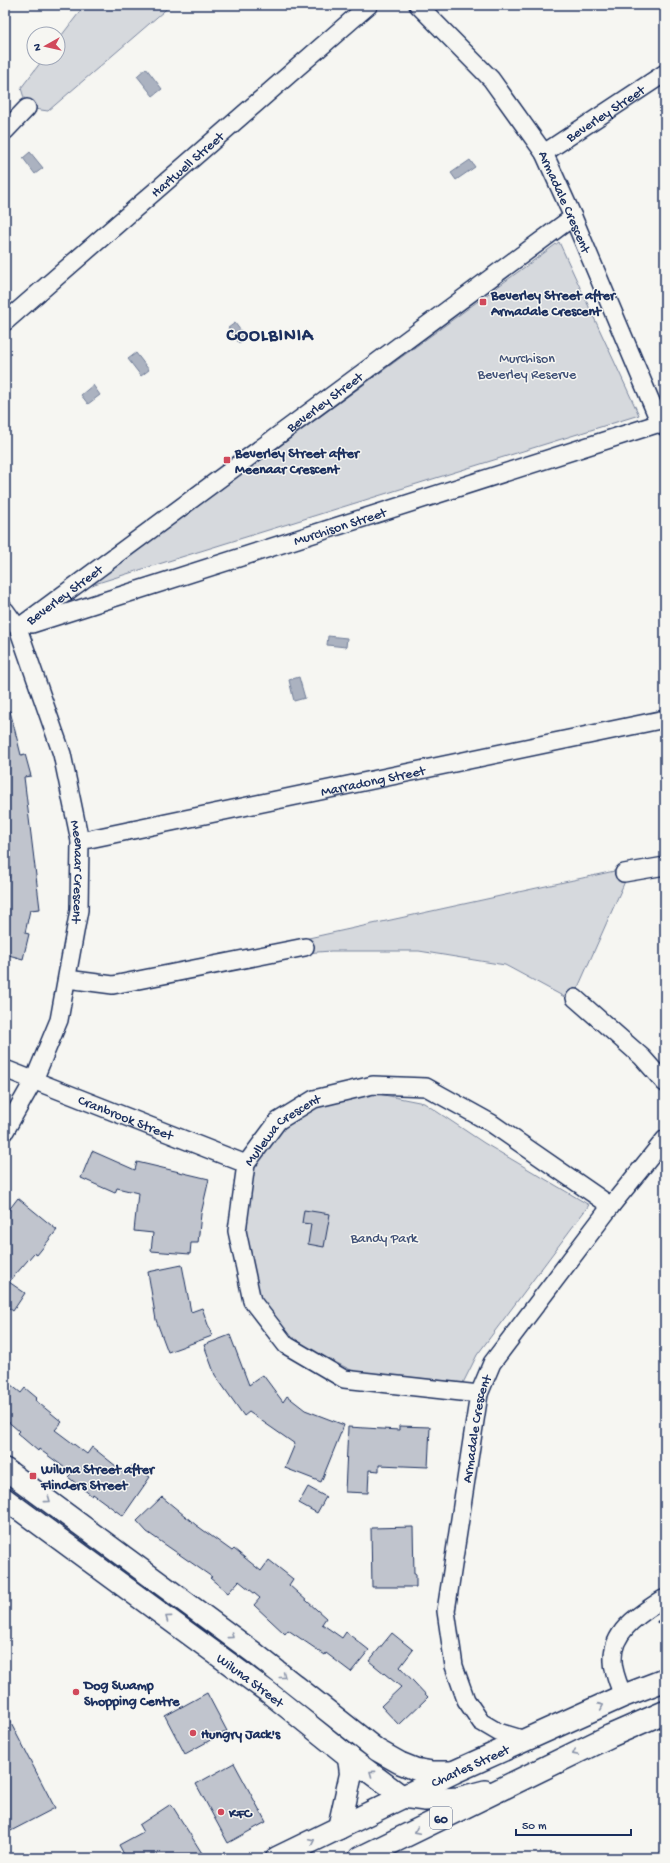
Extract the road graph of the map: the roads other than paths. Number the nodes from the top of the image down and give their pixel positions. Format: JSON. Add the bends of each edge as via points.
{"nodes":[{"id":1,"x":369,"y":5,"type":"edge"},
{"id":2,"x":418,"y":5,"type":"edge"},
{"id":3,"x":665,"y":73,"type":"edge"},
{"id":4,"x":27,"y":108,"type":"dead end"},
{"id":5,"x":5,"y":131,"type":"edge"},
{"id":6,"x":544,"y":153,"type":"junction"},
{"id":7,"x":573,"y":217,"type":"junction"},
{"id":8,"x":5,"y":322,"type":"edge"},
{"id":9,"x":663,"y":425,"type":"edge"},
{"id":10,"x":5,"y":610,"type":"edge"},
{"id":11,"x":18,"y":628,"type":"junction"},
{"id":12,"x":665,"y":719,"type":"edge"},
{"id":13,"x":80,"y":840,"type":"junction"},
{"id":14,"x":665,"y":866,"type":"edge"},
{"id":15,"x":624,"y":873,"type":"dead end"},
{"id":16,"x":305,"y":947,"type":"dead end"},
{"id":17,"x":67,"y":979,"type":"junction"},
{"id":18,"x":575,"y":998,"type":"dead end"},
{"id":19,"x":5,"y":1069,"type":"edge"},
{"id":20,"x":34,"y":1080,"type":"junction"},
{"id":21,"x":665,"y":1083,"type":"edge"},
{"id":22,"x":5,"y":1131,"type":"edge"},
{"id":23,"x":665,"y":1139,"type":"edge"},
{"id":24,"x":246,"y":1164,"type":"junction"},
{"id":25,"x":610,"y":1206,"type":"junction"},
{"id":26,"x":480,"y":1394,"type":"junction"},
{"id":27,"x":5,"y":1469,"type":"edge"},
{"id":28,"x":5,"y":1499,"type":"edge"},
{"id":29,"x":663,"y":1599,"type":"dead end"},
{"id":30,"x":204,"y":1616,"type":"junction"},
{"id":31,"x":190,"y":1635,"type":"junction"},
{"id":32,"x":665,"y":1665,"type":"edge"},
{"id":33,"x":659,"y":1682,"type":"edge"},
{"id":34,"x":623,"y":1696,"type":"junction"},
{"id":35,"x":665,"y":1712,"type":"edge"},
{"id":36,"x":525,"y":1740,"type":"junction"},
{"id":37,"x":349,"y":1757,"type":"junction"},
{"id":38,"x":454,"y":1772,"type":"junction"},
{"id":39,"x":515,"y":1783,"type":"junction"},
{"id":40,"x":403,"y":1797,"type":"junction"},
{"id":41,"x":339,"y":1828,"type":"junction"},
{"id":42,"x":277,"y":1858,"type":"edge"},
{"id":43,"x":360,"y":1858,"type":"edge"}],
"edges":[{"from":1,"to":8,"type":"street","name":"Hartwell Street"},
{"from":2,"to":6,"type":"street","name":"Armadale Crescent","via":[[491,79]]},
{"from":3,"to":6,"type":"street","name":"Beverley Street"},
{"from":4,"to":5,"type":"street"},
{"from":6,"to":7,"type":"street","name":"Armadale Crescent"},
{"from":7,"to":9,"type":"street","name":"Armadale Crescent"},
{"from":7,"to":11,"type":"street","name":"Beverley Street"},
{"from":9,"to":11,"type":"street","name":"Murchison Street"},
{"from":10,"to":11,"type":"street","name":"Meenaar Crescent"},
{"from":11,"to":13,"type":"street","name":"Meenaar Crescent","via":[[62,754]]},
{"from":12,"to":13,"type":"street","name":"Marradong Street"},
{"from":13,"to":17,"type":"street","name":"Meenaar Crescent","via":[[78,910]]},
{"from":14,"to":15,"type":"street"},
{"from":16,"to":17,"type":"street","via":[[113,985]]},
{"from":17,"to":20,"type":"street","name":"Meenaar Crescent","via":[[59,1020]]},
{"from":18,"to":21,"type":"street","via":[[642,1057]]},
{"from":19,"to":20,"type":"street","name":"Cranbrook Street"},
{"from":20,"to":22,"type":"street","name":"Meenaar Crescent"},
{"from":20,"to":24,"type":"street","name":"Cranbrook Street"},
{"from":23,"to":25,"type":"street","name":"Armadale Crescent"},
{"from":24,"to":25,"type":"street","name":"Mullewa Crescent","via":[[278,1121],[314,1099],[373,1085],[426,1087],[491,1123]]},
{"from":24,"to":26,"type":"street","name":"Mullewa Crescent","via":[[237,1231],[252,1301],[286,1345],[344,1379]]},
{"from":25,"to":26,"type":"street","name":"Armadale Crescent","via":[[492,1363]]},
{"from":26,"to":36,"type":"street","name":"Armadale Crescent","via":[[446,1611],[454,1666],[466,1700],[481,1722],[498,1732]]},
{"from":27,"to":30,"type":"main road","name":"Wiluna Street","one_way":true},
{"from":31,"to":28,"type":"main road","name":"Wiluna Street","one_way":true},
{"from":29,"to":34,"type":"street","via":[[634,1617],[617,1640],[612,1660]]},
{"from":30,"to":31,"type":"main road"},
{"from":30,"to":38,"type":"main road","name":"Wiluna Street","one_way":true,"via":[[390,1758],[415,1769]]},
{"from":31,"to":37,"type":"main road","name":"Wiluna Street","via":[[268,1692]]},
{"from":32,"to":33,"type":"highway"},
{"from":33,"to":34,"type":"highway","name":"Charles Street","number":"60"},
{"from":36,"to":34,"type":"highway","name":"Charles Street","number":"60","one_way":true},
{"from":35,"to":39,"type":"highway","number":"60","one_way":true},
{"from":36,"to":38,"type":"highway","name":"Charles Street","number":"60"},
{"from":40,"to":37,"type":"main road","name":"Wiluna Street","one_way":true},
{"from":37,"to":41,"type":"highway","via":[[351,1774]]},
{"from":38,"to":40,"type":"highway","name":"Charles Street","number":"60"},
{"from":39,"to":40,"type":"main road","name":"Wiluna Street","via":[[458,1798],[425,1800]]},
{"from":39,"to":43,"type":"highway","number":"60","one_way":true},
{"from":40,"to":41,"type":"highway","name":"Charles Street","number":"60"},
{"from":42,"to":41,"type":"highway","name":"Charles Street","number":"60","one_way":true}]}
